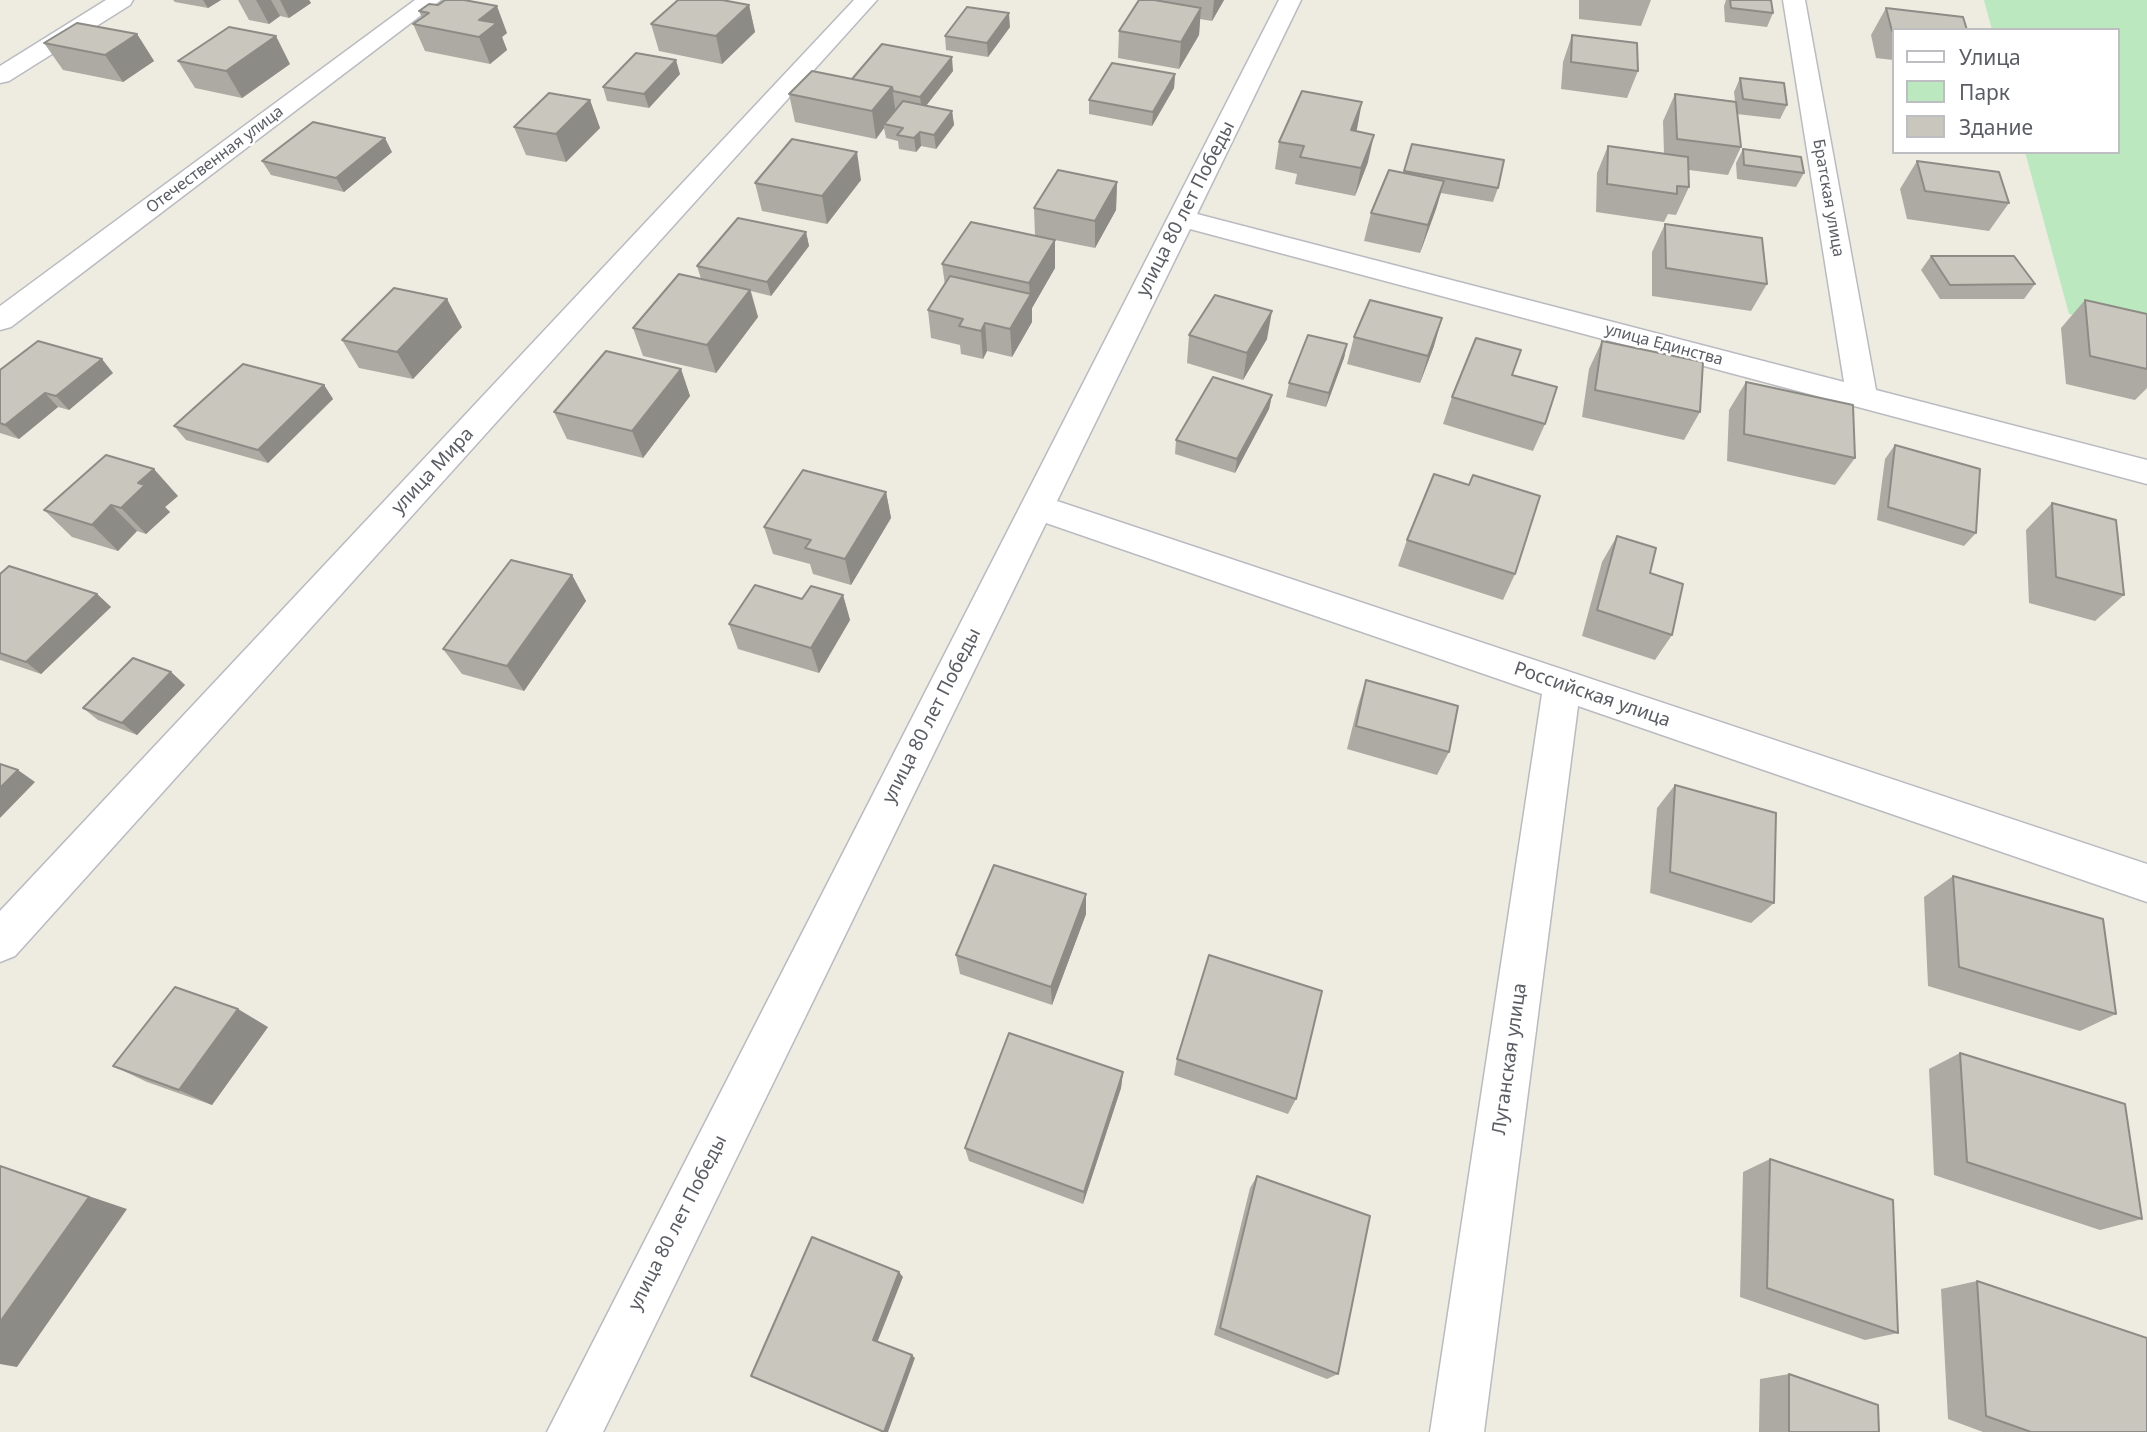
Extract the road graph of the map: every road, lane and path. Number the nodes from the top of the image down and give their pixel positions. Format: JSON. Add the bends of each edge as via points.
{"nodes":[{"id":1,"x":122,"y":0,"type":"edge"},
{"id":2,"x":430,"y":0,"type":"edge"},
{"id":3,"x":866,"y":0,"type":"edge"},
{"id":4,"x":1290,"y":0,"type":"edge"},
{"id":5,"x":1794,"y":0,"type":"edge"},
{"id":6,"x":0,"y":76,"type":"edge"},
{"id":7,"x":1181,"y":218,"type":"junction"},
{"id":8,"x":0,"y":320,"type":"edge"},
{"id":9,"x":1862,"y":397,"type":"junction"},
{"id":10,"x":2147,"y":471,"type":"edge"},
{"id":11,"x":1036,"y":508,"type":"junction"},
{"id":12,"x":1562,"y":686,"type":"junction"},
{"id":13,"x":2147,"y":883,"type":"edge"},
{"id":14,"x":0,"y":942,"type":"edge"},
{"id":15,"x":574,"y":1432,"type":"edge"},
{"id":16,"x":1457,"y":1432,"type":"edge"}],
"edges":[{"from":1,"to":6,"type":"street"},
{"from":2,"to":8,"type":"street","name":"Отечественная улица"},
{"from":3,"to":14,"type":"street","name":"улица Мира"},
{"from":4,"to":7,"type":"street","name":"улица 80 лет Победы"},
{"from":5,"to":9,"type":"street","name":"Братская улица"},
{"from":7,"to":9,"type":"street","name":"улица Единства"},
{"from":7,"to":11,"type":"street","name":"улица 80 лет Победы"},
{"from":9,"to":10,"type":"street","name":"улица Единства"},
{"from":11,"to":12,"type":"street","name":"Российская улица"},
{"from":11,"to":15,"type":"street","name":"улица 80 лет Победы"},
{"from":12,"to":13,"type":"street","name":"Российская улица"},
{"from":12,"to":16,"type":"street","name":"Луганская улица"}]}
